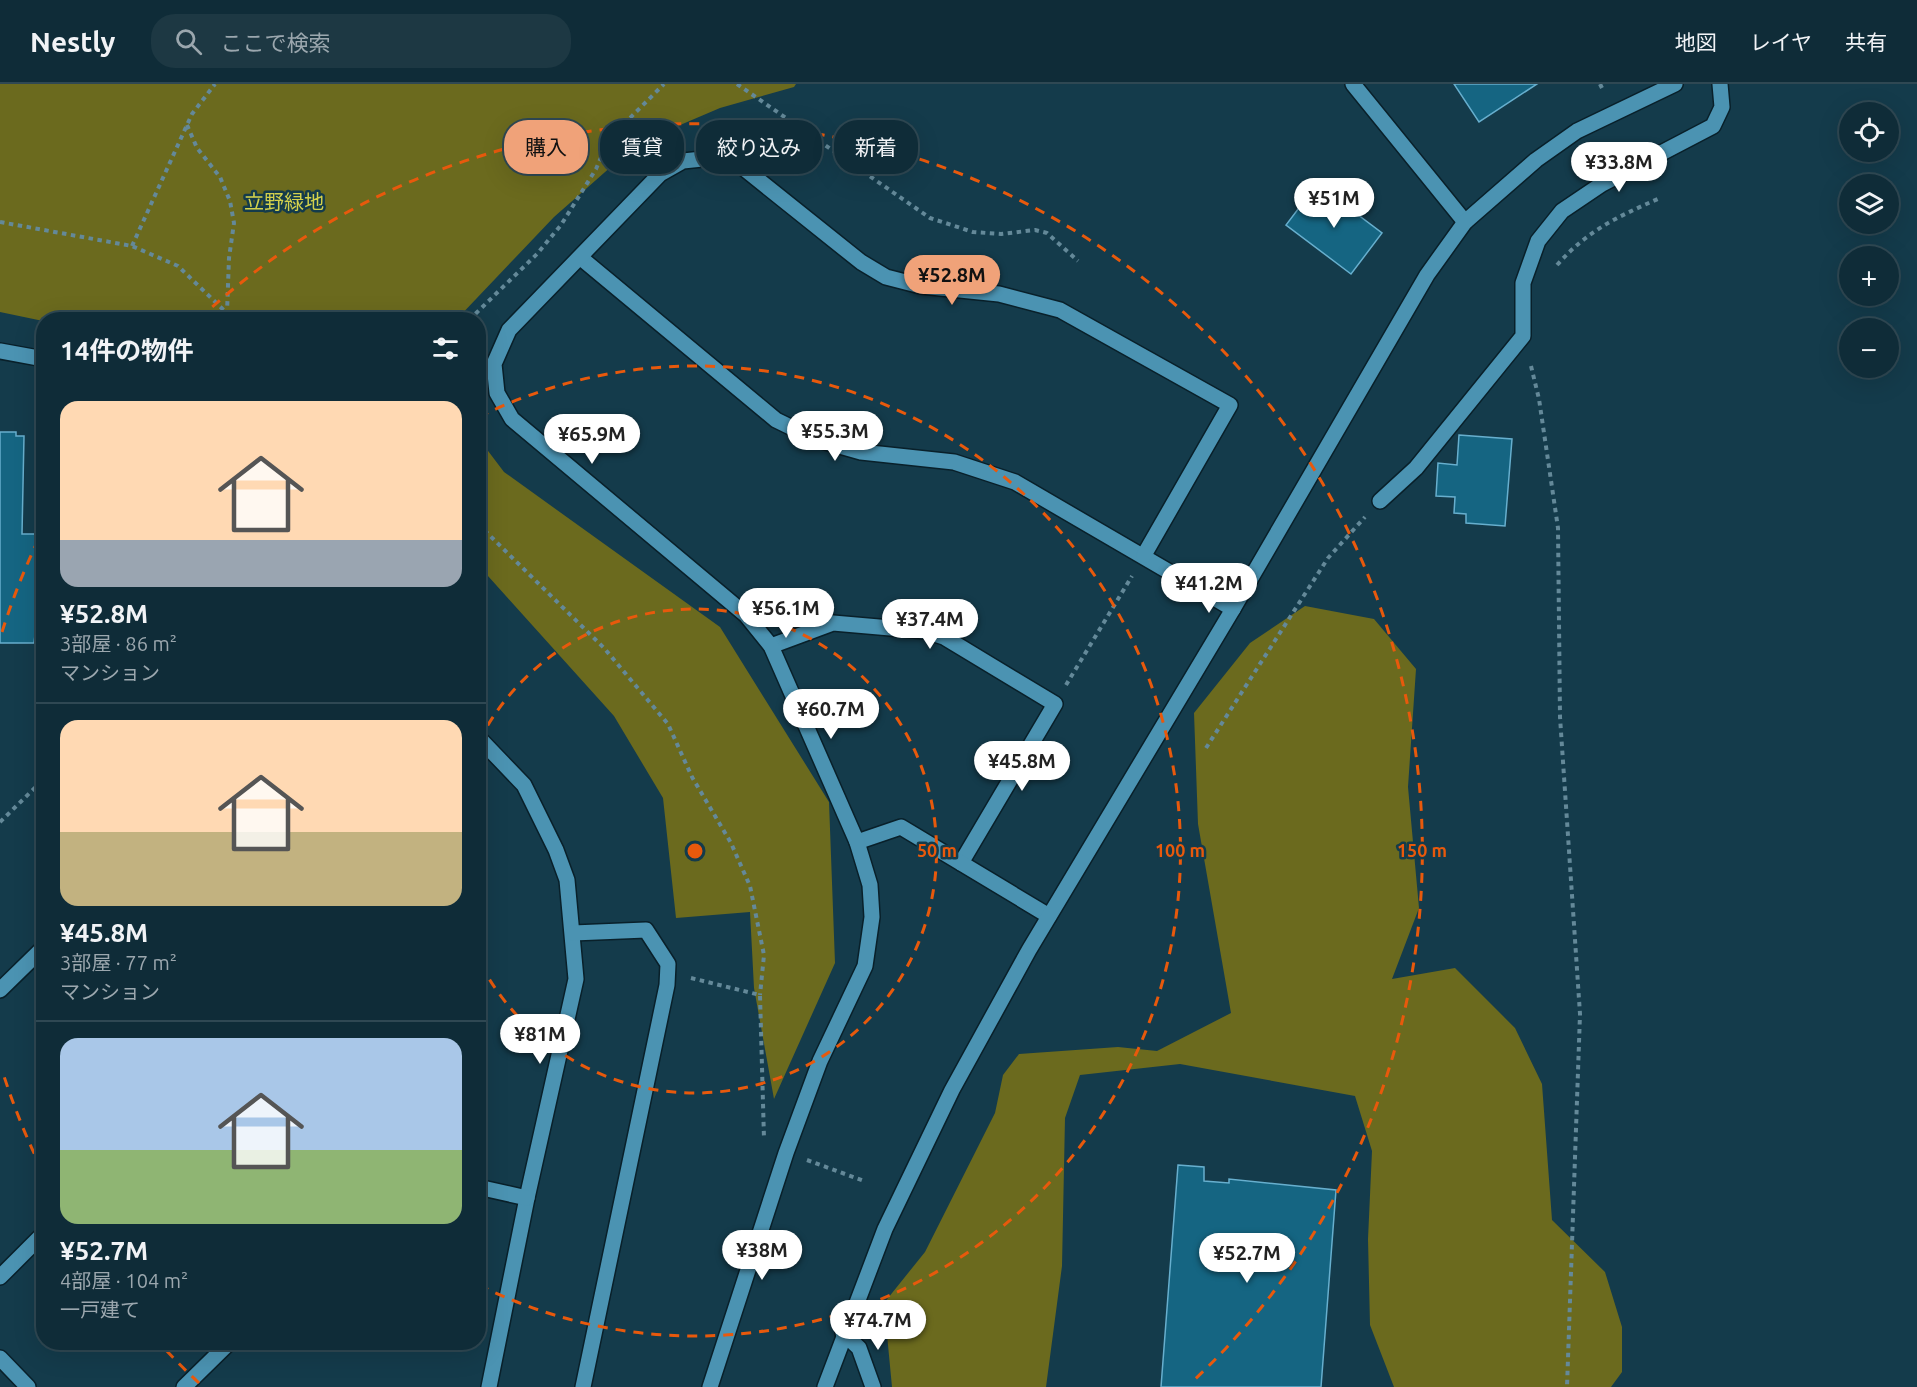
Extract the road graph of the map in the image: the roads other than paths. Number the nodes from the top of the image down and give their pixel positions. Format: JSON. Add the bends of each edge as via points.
{"nodes":[{"id":1,"x":1353,"y":84,"type":"edge"},
{"id":2,"x":1675,"y":84,"type":"edge"},
{"id":3,"x":1720,"y":84,"type":"edge"},
{"id":4,"x":1465,"y":222,"type":"junction"},
{"id":5,"x":581,"y":258,"type":"junction"},
{"id":6,"x":0,"y":351,"type":"edge"},
{"id":7,"x":36,"y":358,"type":"edge"},
{"id":8,"x":1380,"y":501,"type":"road end"},
{"id":9,"x":1144,"y":555,"type":"junction"},
{"id":10,"x":1233,"y":609,"type":"junction"},
{"id":11,"x":771,"y":646,"type":"junction"},
{"id":12,"x":486,"y":745,"type":"edge"},
{"id":13,"x":857,"y":842,"type":"junction"},
{"id":14,"x":961,"y":863,"type":"junction"},
{"id":15,"x":1049,"y":916,"type":"junction"},
{"id":16,"x":573,"y":933,"type":"junction"},
{"id":17,"x":36,"y":955,"type":"edge"},
{"id":18,"x":0,"y":990,"type":"edge"},
{"id":19,"x":486,"y":1188,"type":"edge"},
{"id":20,"x":527,"y":1198,"type":"junction"},
{"id":21,"x":36,"y":1241,"type":"edge"},
{"id":22,"x":0,"y":1277,"type":"edge"},
{"id":23,"x":843,"y":1334,"type":"junction"},
{"id":24,"x":222,"y":1350,"type":"edge"},
{"id":25,"x":0,"y":1358,"type":"edge"},
{"id":26,"x":28,"y":1387,"type":"edge"},
{"id":27,"x":184,"y":1387,"type":"edge"},
{"id":28,"x":489,"y":1387,"type":"edge"},
{"id":29,"x":583,"y":1387,"type":"edge"},
{"id":30,"x":710,"y":1387,"type":"edge"},
{"id":31,"x":825,"y":1387,"type":"edge"},
{"id":32,"x":873,"y":1387,"type":"edge"}],
"edges":[{"from":1,"to":4,"type":"street"},
{"from":2,"to":4,"type":"street","via":[[1577,131],[1536,160]]},
{"from":3,"to":8,"type":"street","via":[[1722,107],[1713,126],[1602,184],[1562,211],[1538,241],[1523,283],[1523,336],[1416,468]]},
{"from":4,"to":10,"type":"street","via":[[1427,275]]},
{"from":5,"to":9,"type":"street","via":[[776,420],[815,439],[861,452],[954,462],[1015,482]]},
{"from":5,"to":9,"type":"street","via":[[660,174],[683,161],[712,158],[741,166],[861,262],[886,277],[921,286],[999,294],[1060,310],[1230,405]]},
{"from":5,"to":11,"type":"street","via":[[509,330],[494,364],[497,393],[512,419],[746,615]]},
{"from":6,"to":7,"type":"street"},
{"from":9,"to":10,"type":"street"},
{"from":10,"to":15,"type":"street"},
{"from":11,"to":13,"type":"street"},
{"from":11,"to":14,"type":"street","via":[[833,623],[924,631],[944,637],[1055,704]]},
{"from":12,"to":16,"type":"street","via":[[524,785],[542,816],[567,880]]},
{"from":13,"to":14,"type":"street","via":[[901,827]]},
{"from":13,"to":30,"type":"street","via":[[870,885],[873,917],[865,966],[820,1061],[790,1142]]},
{"from":14,"to":15,"type":"street"},
{"from":15,"to":23,"type":"street","via":[[952,1090],[885,1229]]},
{"from":16,"to":20,"type":"street","via":[[576,980]]},
{"from":16,"to":29,"type":"street","via":[[646,930],[668,964],[667,985]]},
{"from":17,"to":18,"type":"street"},
{"from":19,"to":20,"type":"street"},
{"from":20,"to":28,"type":"street"},
{"from":21,"to":22,"type":"street"},
{"from":23,"to":31,"type":"street"},
{"from":23,"to":32,"type":"street","via":[[859,1348]]},
{"from":24,"to":27,"type":"street"},
{"from":25,"to":26,"type":"street"}]}
